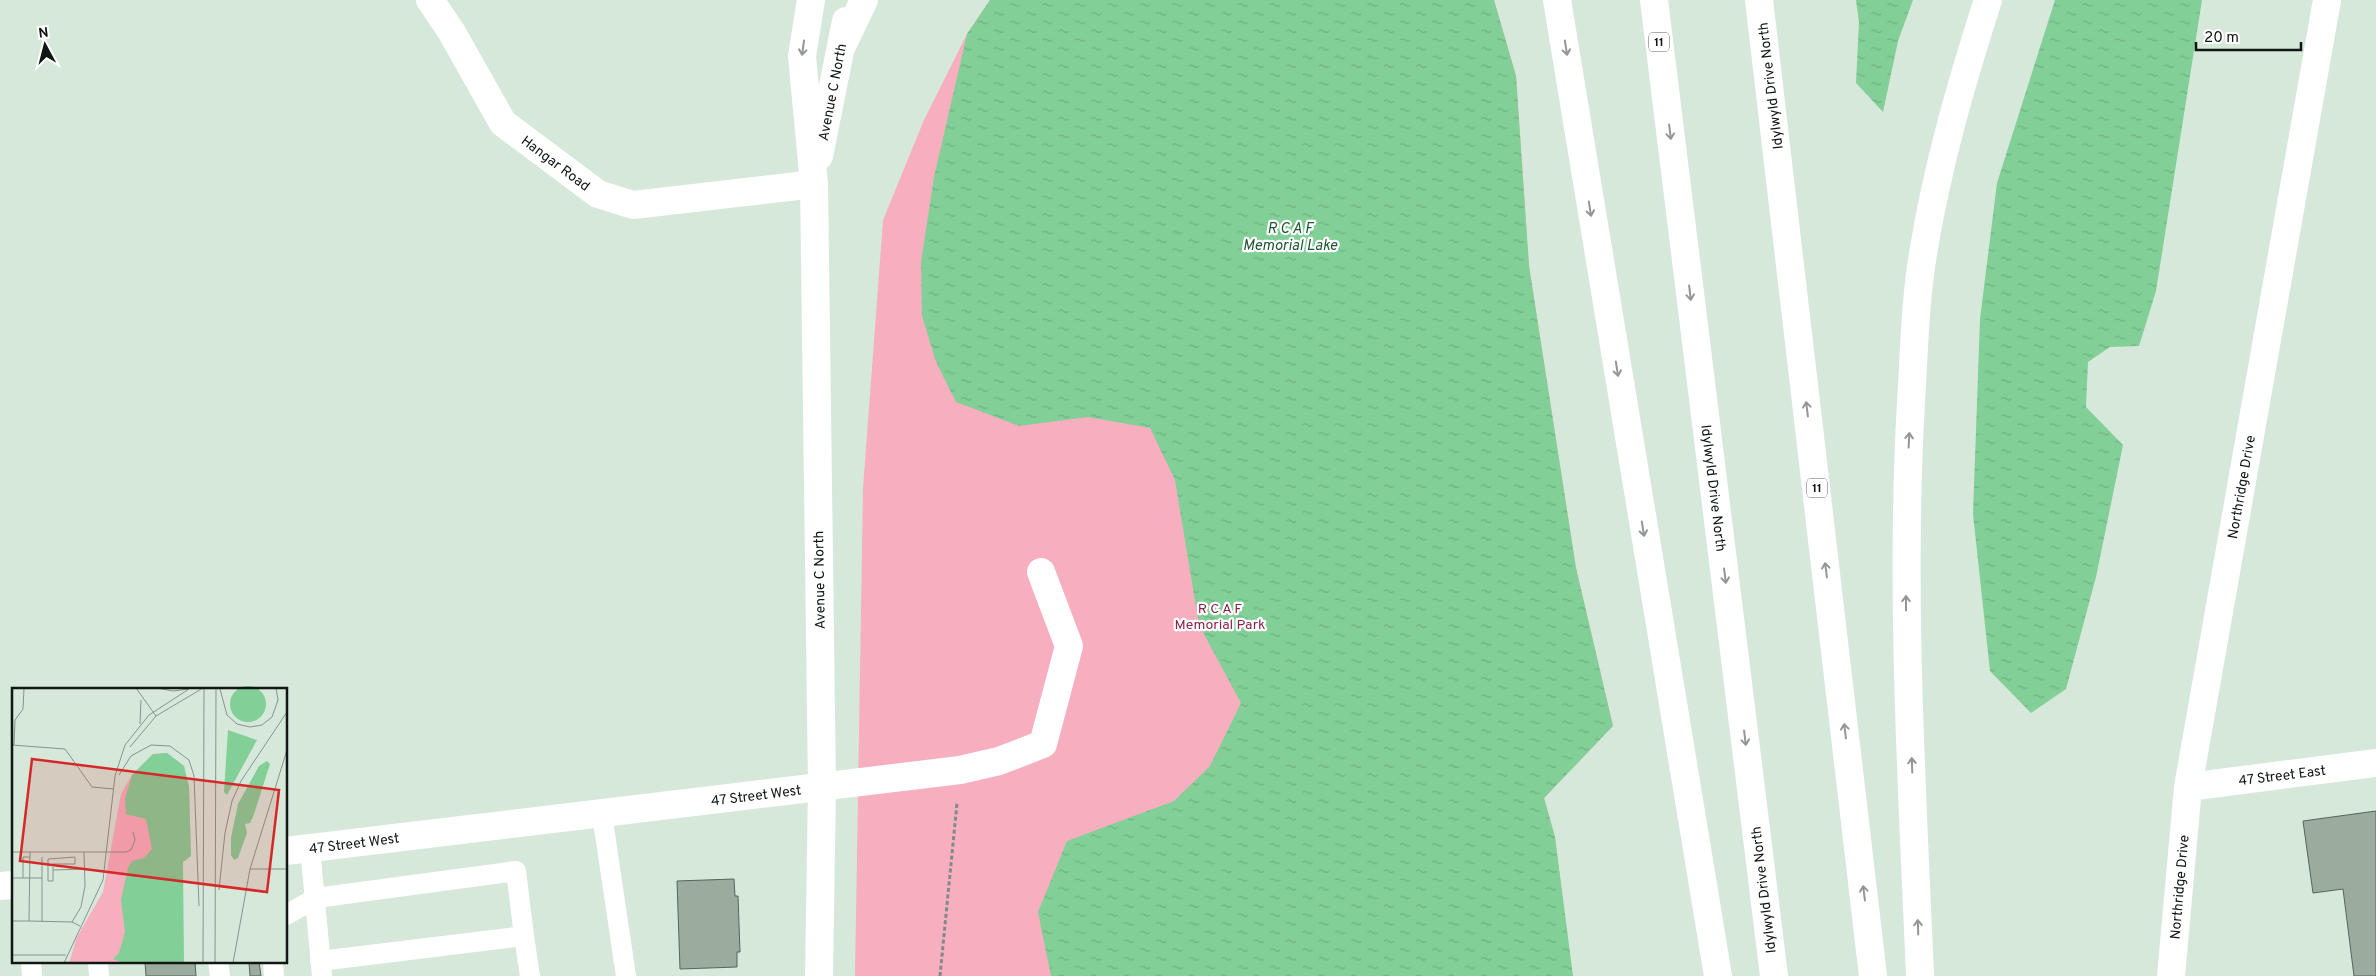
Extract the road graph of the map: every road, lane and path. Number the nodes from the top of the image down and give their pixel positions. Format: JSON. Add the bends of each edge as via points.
{"nodes":[{"id":1,"x":430,"y":0,"type":"edge"},
{"id":2,"x":811,"y":0,"type":"edge"},
{"id":3,"x":850,"y":0,"type":"edge"},
{"id":4,"x":864,"y":0,"type":"edge"},
{"id":5,"x":1557,"y":0,"type":"edge"},
{"id":6,"x":1654,"y":0,"type":"edge"},
{"id":7,"x":1760,"y":0,"type":"edge"},
{"id":8,"x":1988,"y":0,"type":"edge"},
{"id":9,"x":2328,"y":0,"type":"edge"},
{"id":10,"x":842,"y":46,"type":"junction"},
{"id":11,"x":814,"y":184,"type":"junction"},
{"id":12,"x":1041,"y":572,"type":"dead end"},
{"id":13,"x":2376,"y":763,"type":"edge"},
{"id":14,"x":960,"y":770,"type":"junction"},
{"id":15,"x":822,"y":787,"type":"junction"},
{"id":16,"x":2188,"y":787,"type":"junction"},
{"id":17,"x":602,"y":814,"type":"junction"},
{"id":18,"x":298,"y":850,"type":"edge"},
{"id":19,"x":316,"y":898,"type":"junction"},
{"id":20,"x":288,"y":914,"type":"edge"},
{"id":21,"x":524,"y":936,"type":"junction"},
{"id":22,"x":321,"y":969,"type":"edge"},
{"id":23,"x":530,"y":976,"type":"edge"},
{"id":24,"x":626,"y":976,"type":"edge"},
{"id":25,"x":819,"y":976,"type":"edge"},
{"id":26,"x":940,"y":976,"type":"edge"},
{"id":27,"x":1718,"y":976,"type":"edge"},
{"id":28,"x":1774,"y":976,"type":"edge"},
{"id":29,"x":1873,"y":976,"type":"edge"},
{"id":30,"x":1920,"y":976,"type":"edge"},
{"id":31,"x":2171,"y":976,"type":"edge"}],
"edges":[{"from":1,"to":11,"type":"main road","name":"Hangar Road","via":[[503,123],[598,194],[633,204]]},
{"from":2,"to":11,"type":"main road","name":"Avenue C North","one_way":true,"via":[[802,56]]},
{"from":3,"to":10,"type":"main road","name":"Avenue C North"},
{"from":4,"to":10,"type":"main road"},
{"from":5,"to":27,"type":"main road","one_way":true},
{"from":6,"to":28,"type":"main road","name":"Idylwyld Drive North","number":"11","one_way":true},
{"from":29,"to":7,"type":"main road","name":"Idylwyld Drive North","number":"11","one_way":true},
{"from":30,"to":8,"type":"main road","one_way":true,"via":[[1906,622],[1907,470],[1915,324],[1922,256],[1939,165]]},
{"from":9,"to":16,"type":"main road","name":"Northridge Drive"},
{"from":10,"to":11,"type":"main road","name":"Avenue C North"},
{"from":11,"to":15,"type":"main road","name":"Avenue C North"},
{"from":12,"to":14,"type":"main road","name":"47 Street West","via":[[1069,646],[1043,744],[999,761]]},
{"from":13,"to":16,"type":"main road","name":"47 Street East"},
{"from":14,"to":15,"type":"main road","name":"47 Street West"},
{"from":14,"to":26,"type":"path"},
{"from":15,"to":17,"type":"main road","name":"47 Street West"},
{"from":15,"to":25,"type":"main road","name":"Avenue C North"},
{"from":16,"to":31,"type":"main road","name":"Northridge Drive"},
{"from":17,"to":18,"type":"main road","name":"47 Street West"},
{"from":17,"to":24,"type":"lane"},
{"from":18,"to":19,"type":"lane"},
{"from":19,"to":20,"type":"lane"},
{"from":19,"to":21,"type":"lane","via":[[516,871]]},
{"from":19,"to":22,"type":"lane"},
{"from":21,"to":22,"type":"lane"},
{"from":21,"to":23,"type":"lane"}]}
